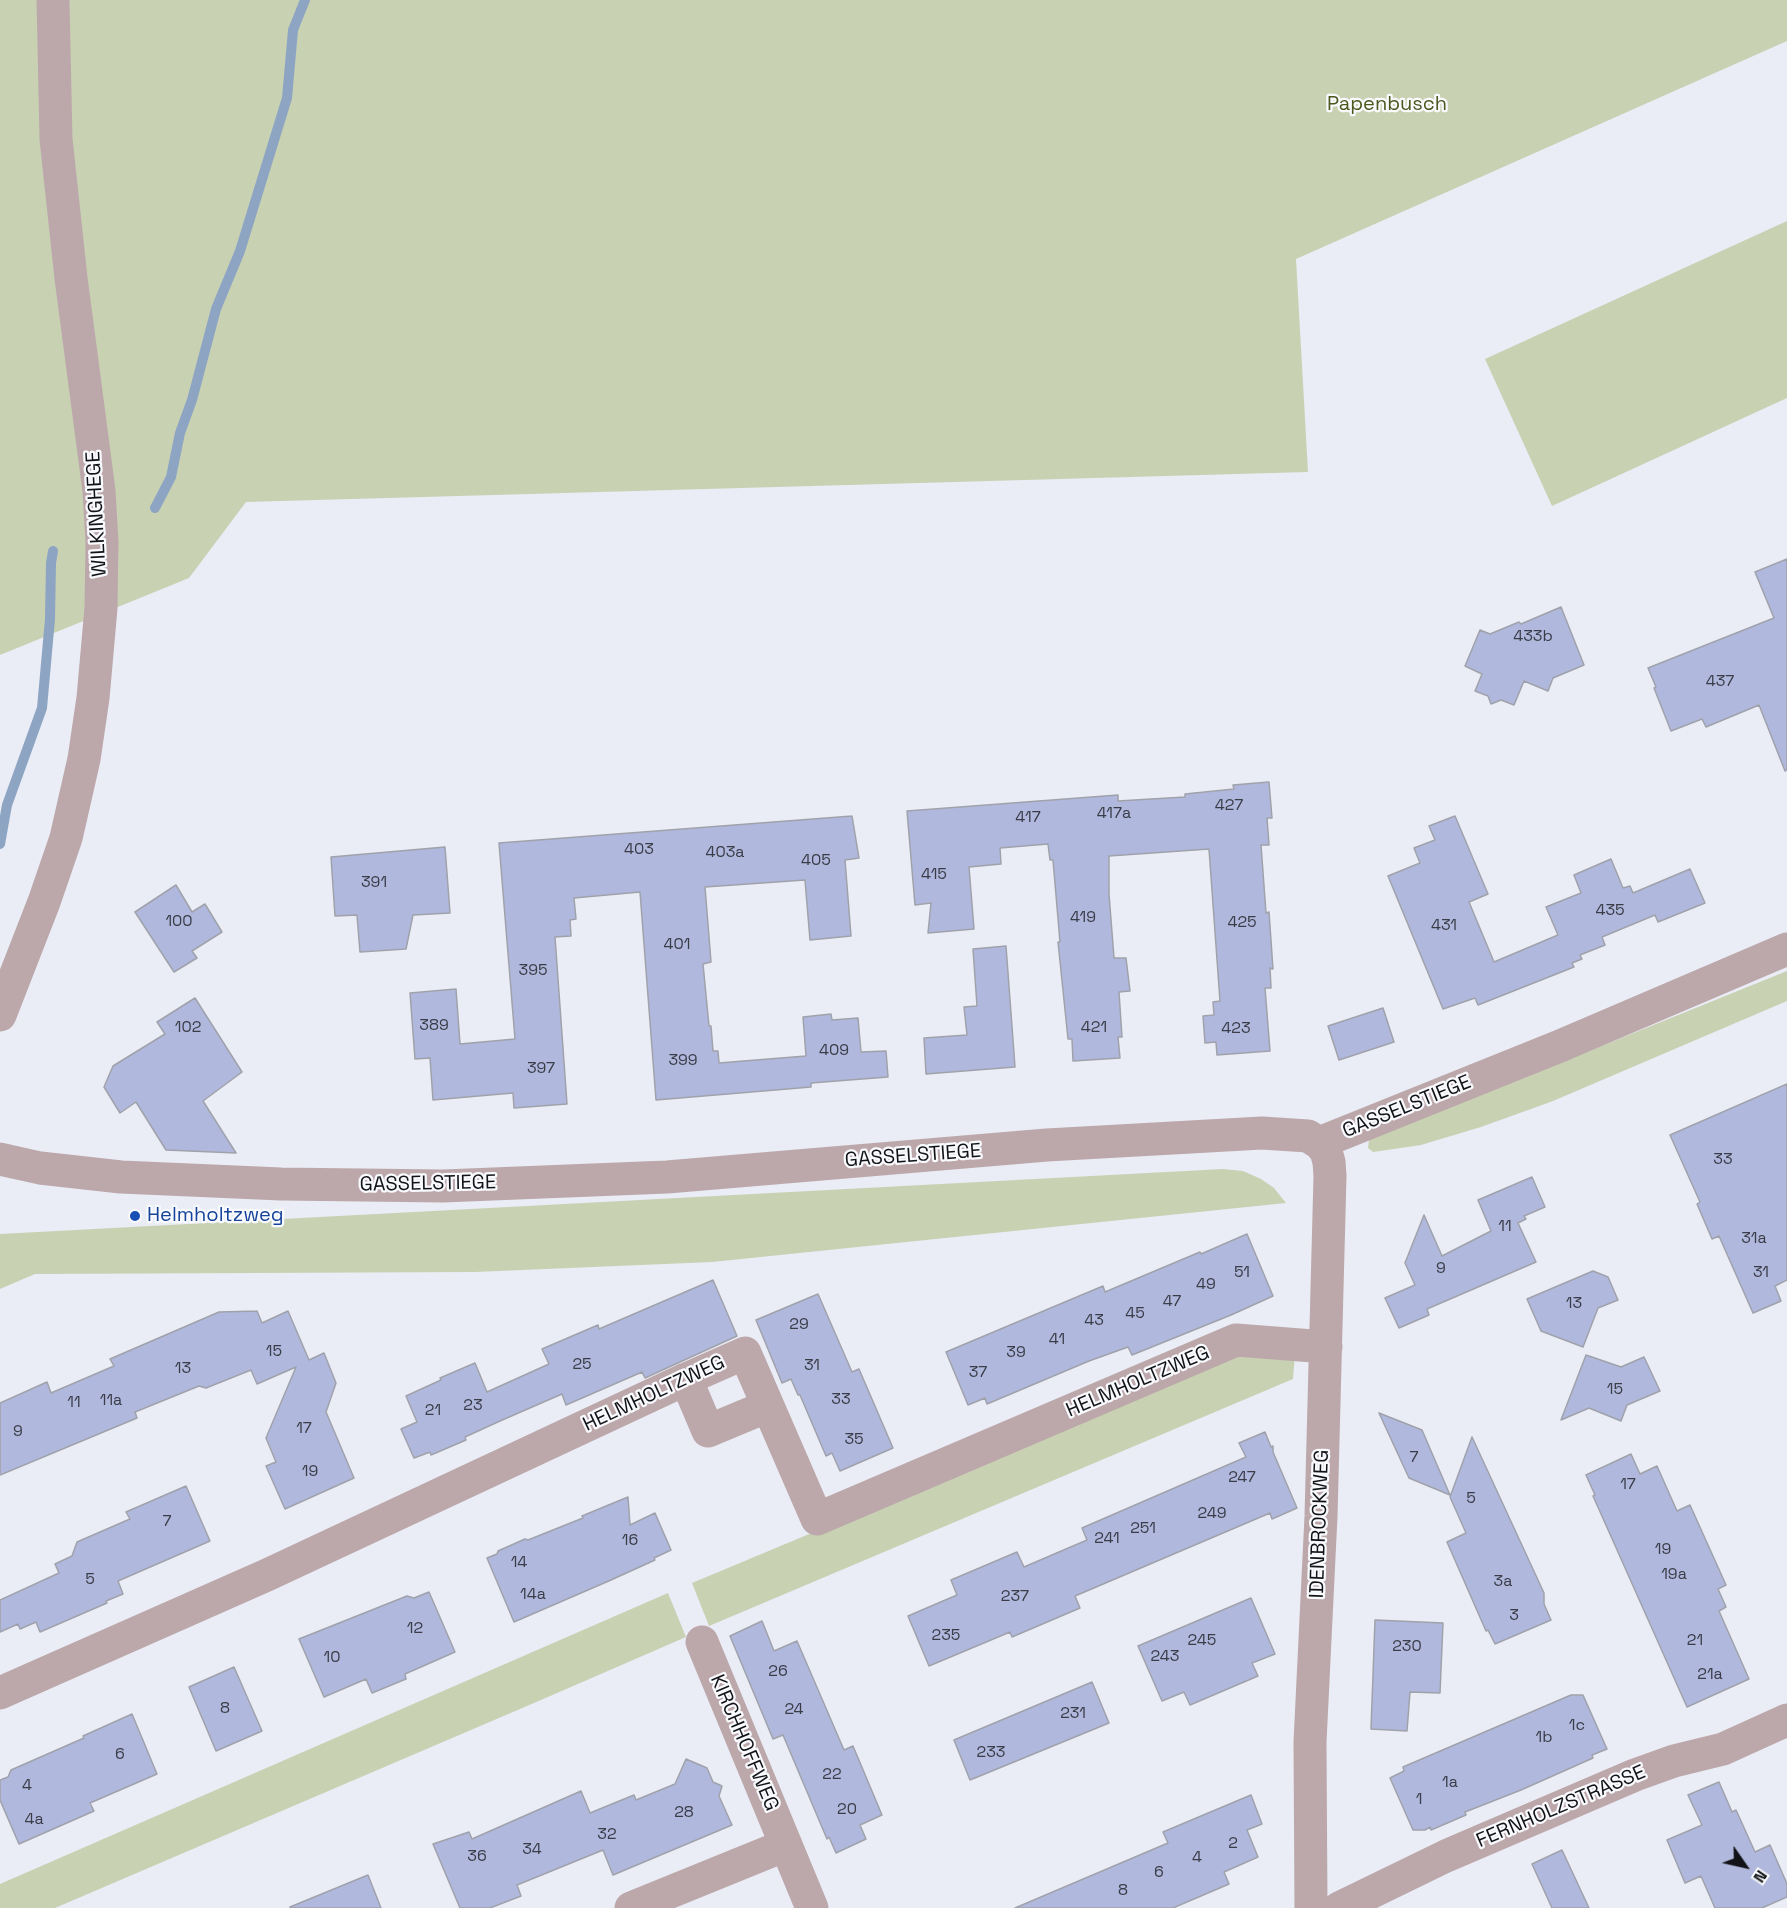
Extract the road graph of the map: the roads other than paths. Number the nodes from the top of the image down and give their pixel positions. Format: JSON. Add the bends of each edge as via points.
{"nodes":[{"id":1,"x":53,"y":0,"type":"edge"},
{"id":2,"x":1787,"y":949,"type":"edge"},
{"id":3,"x":0,"y":1015,"type":"edge"},
{"id":4,"x":1319,"y":1143,"type":"junction"},
{"id":5,"x":0,"y":1160,"type":"edge"},
{"id":6,"x":1326,"y":1347,"type":"junction"},
{"id":7,"x":686,"y":1379,"type":"junction"},
{"id":8,"x":768,"y":1406,"type":"junction"},
{"id":9,"x":702,"y":1642,"type":"dead end"},
{"id":10,"x":0,"y":1693,"type":"edge"},
{"id":11,"x":1787,"y":1720,"type":"edge"},
{"id":12,"x":786,"y":1845,"type":"junction"},
{"id":13,"x":631,"y":1908,"type":"edge"},
{"id":14,"x":812,"y":1908,"type":"edge"},
{"id":15,"x":1311,"y":1908,"type":"edge"},
{"id":16,"x":1340,"y":1908,"type":"edge"}],
"edges":[{"from":1,"to":3,"type":"street","name":"WILKINGHEGE","via":[[56,139],[99,491],[101,608],[93,698],[69,827]]},
{"from":2,"to":4,"type":"street","name":"GASSELSTIEGE"},
{"from":4,"to":5,"type":"street","name":"GASSELSTIEGE","via":[[1308,1136],[1262,1133],[1047,1145],[667,1177],[443,1186],[121,1177]]},
{"from":4,"to":6,"type":"street","name":"IDENBROCKWEG","via":[[1326,1150],[1330,1176]]},
{"from":6,"to":8,"type":"street","name":"HELMHOLTZWEG","via":[[1236,1340],[817,1519]]},
{"from":6,"to":15,"type":"street","name":"IDENBROCKWEG","via":[[1310,1742]]},
{"from":7,"to":8,"type":"street","via":[[708,1431]]},
{"from":7,"to":8,"type":"street","name":"HELMHOLTZWEG","via":[[745,1353]]},
{"from":7,"to":10,"type":"street","name":"HELMHOLTZWEG","via":[[267,1575]]},
{"from":9,"to":12,"type":"street","name":"KIRCHHOFFWEG"},
{"from":11,"to":16,"type":"street","name":"FERNHOLZSTRASSE","via":[[1723,1749],[1635,1775],[1446,1856]]},
{"from":12,"to":13,"type":"street"},
{"from":12,"to":14,"type":"street","name":"KIRCHHOFFWEG"}]}
